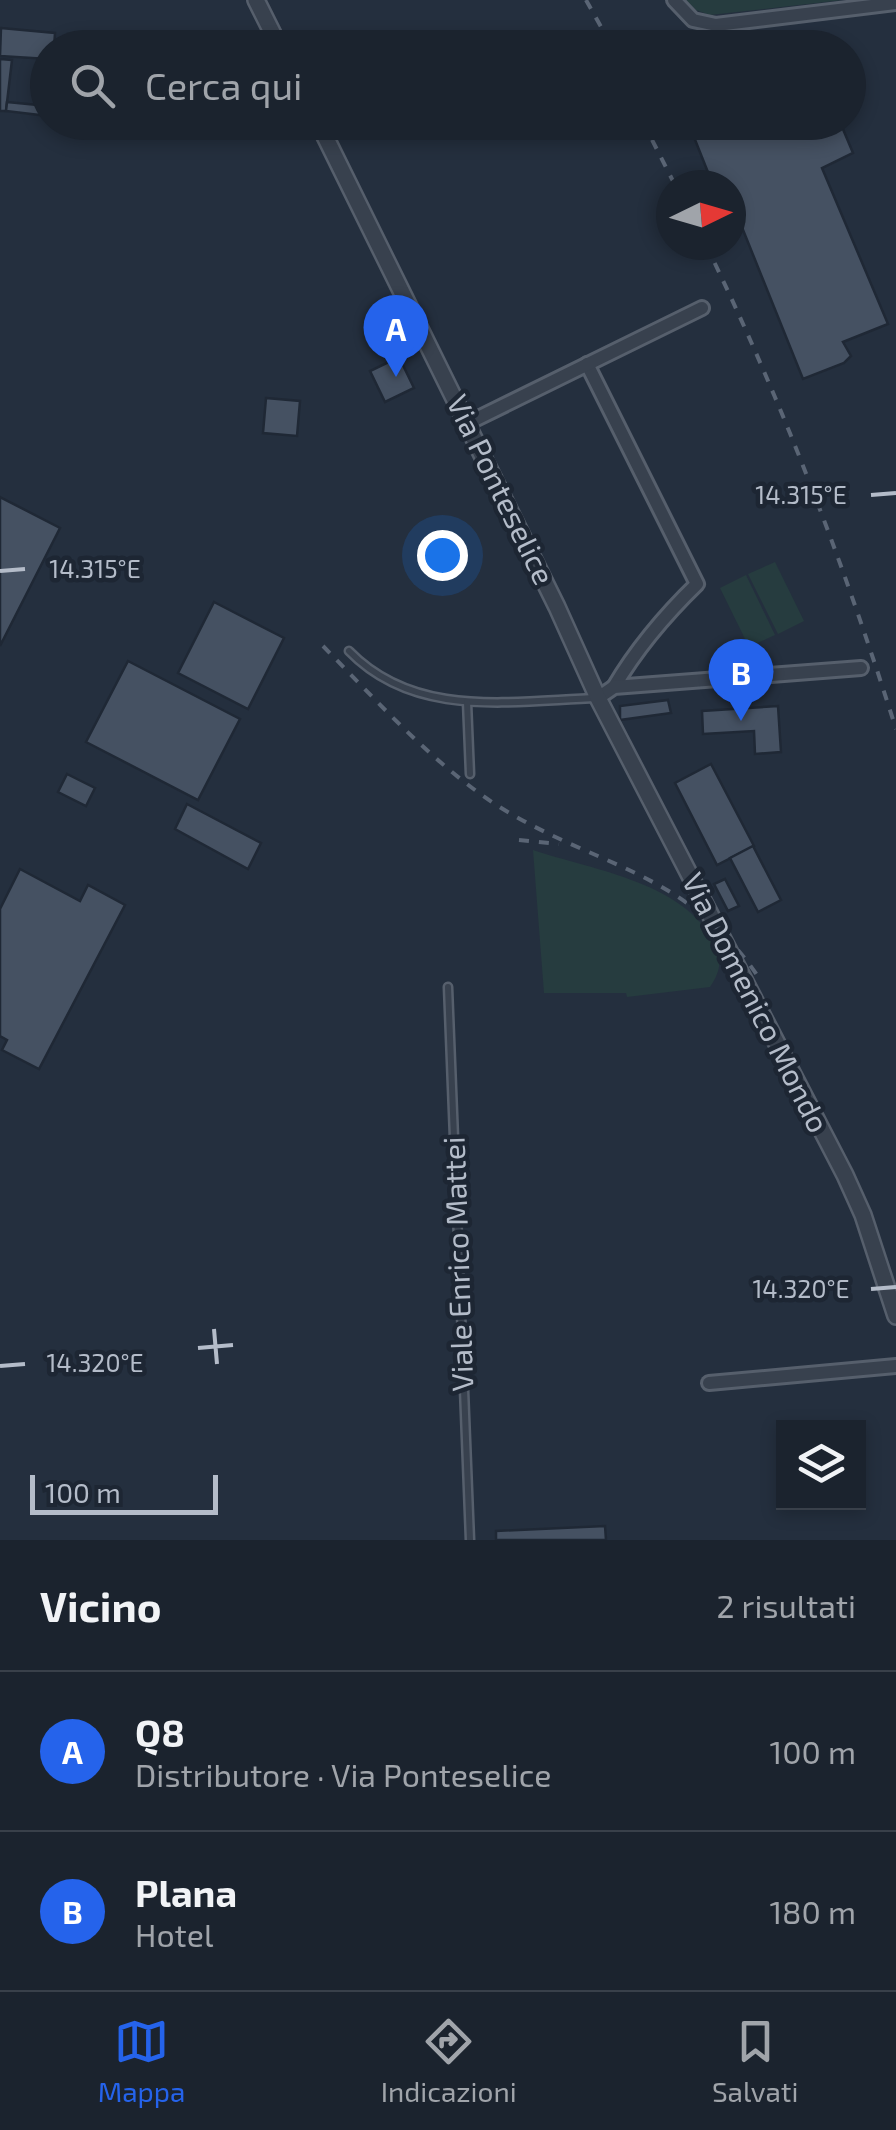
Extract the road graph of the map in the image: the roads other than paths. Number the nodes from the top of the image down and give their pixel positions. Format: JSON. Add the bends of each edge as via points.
{"nodes":[{"id":1,"x":256,"y":0,"type":"edge"},
{"id":2,"x":674,"y":0,"type":"edge"},
{"id":3,"x":896,"y":3,"type":"edge"},
{"id":4,"x":271,"y":30,"type":"edge"},
{"id":5,"x":327,"y":140,"type":"edge"},
{"id":6,"x":702,"y":308,"type":"dead end"},
{"id":7,"x":587,"y":364,"type":"junction"},
{"id":8,"x":468,"y":423,"type":"junction"},
{"id":9,"x":349,"y":651,"type":"dead end"},
{"id":10,"x":861,"y":668,"type":"dead end"},
{"id":11,"x":614,"y":688,"type":"junction"},
{"id":12,"x":598,"y":698,"type":"junction"},
{"id":13,"x":466,"y":702,"type":"junction"},
{"id":14,"x":470,"y":774,"type":"dead end"},
{"id":15,"x":448,"y":988,"type":"dead end"},
{"id":16,"x":896,"y":1316,"type":"edge"},
{"id":17,"x":896,"y":1366,"type":"edge"},
{"id":18,"x":708,"y":1383,"type":"dead end"},
{"id":19,"x":470,"y":1540,"type":"edge"}],
"edges":[{"from":1,"to":4,"type":"street"},
{"from":2,"to":3,"type":"street","via":[[693,20],[716,25]]},
{"from":5,"to":8,"type":"street","name":"Via Ponteselice"},
{"from":6,"to":7,"type":"street"},
{"from":7,"to":8,"type":"street"},
{"from":7,"to":11,"type":"street","via":[[697,584],[645,639]]},
{"from":8,"to":12,"type":"street","name":"Via Ponteselice"},
{"from":9,"to":13,"type":"lane","via":[[398,688]]},
{"from":10,"to":11,"type":"street"},
{"from":11,"to":12,"type":"street"},
{"from":12,"to":13,"type":"lane"},
{"from":12,"to":16,"type":"street","name":"Via Domenico Mondo","via":[[845,1176]]},
{"from":13,"to":14,"type":"lane"},
{"from":15,"to":19,"type":"lane","name":"Viale Enrico Mattei"},
{"from":17,"to":18,"type":"street"}]}
